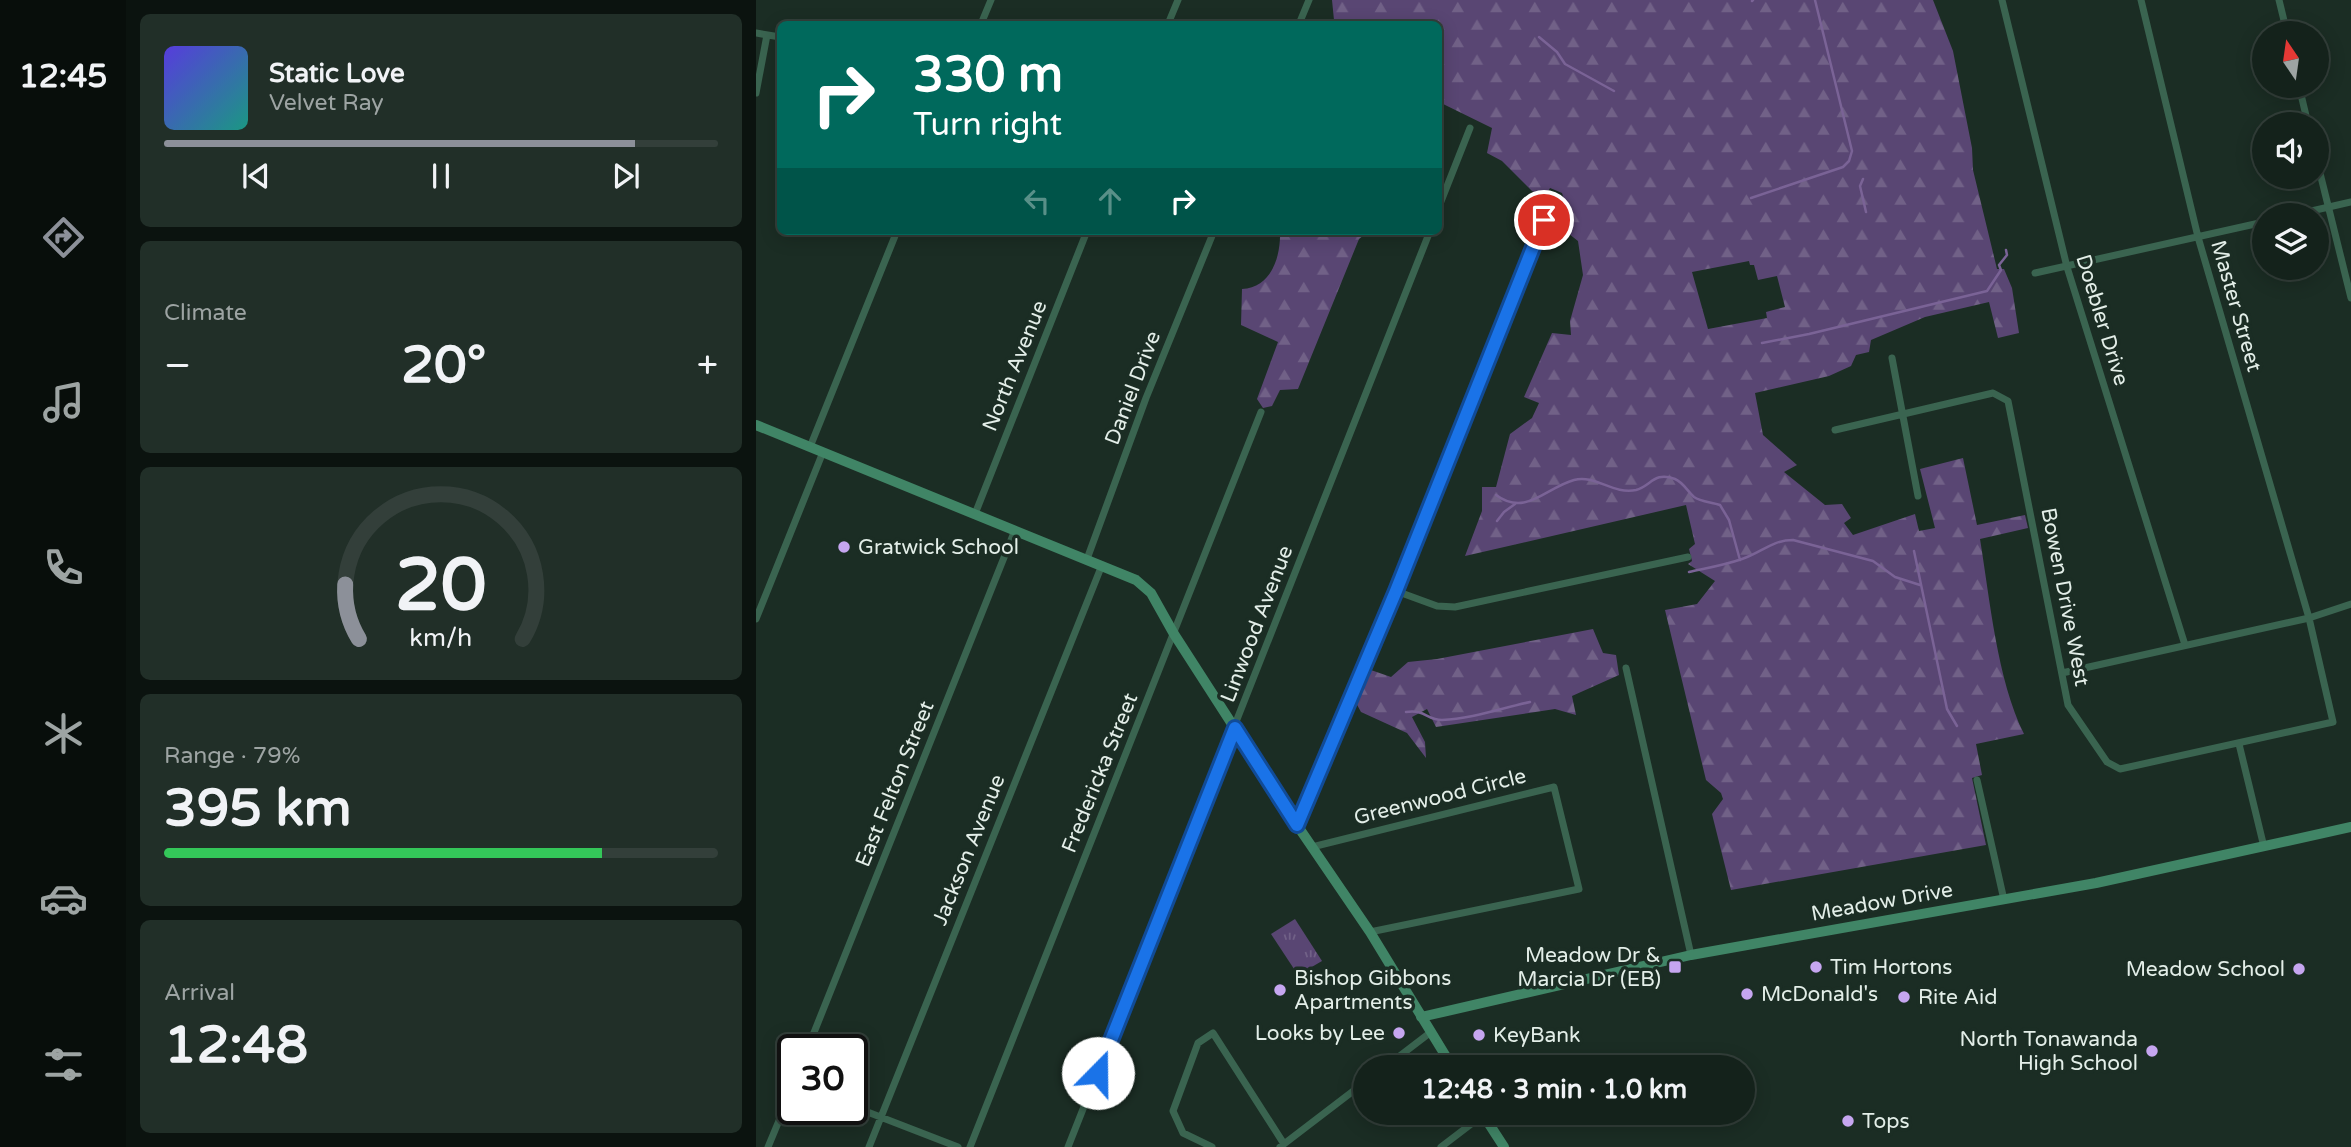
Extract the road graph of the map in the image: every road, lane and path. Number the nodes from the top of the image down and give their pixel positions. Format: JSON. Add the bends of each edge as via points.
{"nodes":[{"id":1,"x":990,"y":0,"type":"edge"},
{"id":2,"x":1178,"y":0,"type":"edge"},
{"id":3,"x":1309,"y":0,"type":"edge"},
{"id":4,"x":2002,"y":0,"type":"edge"},
{"id":5,"x":2141,"y":0,"type":"edge"},
{"id":6,"x":2279,"y":0,"type":"edge"},
{"id":7,"x":982,"y":21,"type":"edge"},
{"id":8,"x":1169,"y":21,"type":"edge"},
{"id":9,"x":1300,"y":21,"type":"edge"},
{"id":10,"x":2284,"y":21,"type":"edge"},
{"id":11,"x":756,"y":33,"type":"edge"},
{"id":12,"x":767,"y":35,"type":"junction"},
{"id":13,"x":777,"y":37,"type":"edge"},
{"id":14,"x":756,"y":93,"type":"edge"},
{"id":15,"x":1470,"y":128,"type":"dead end"},
{"id":16,"x":1554,"y":196,"type":"dead end"},
{"id":17,"x":1442,"y":199,"type":"edge"},
{"id":18,"x":2351,"y":202,"type":"edge"},
{"id":19,"x":2329,"y":207,"type":"edge"},
{"id":20,"x":2329,"y":211,"type":"edge"},
{"id":21,"x":2252,"y":225,"type":"edge"},
{"id":22,"x":895,"y":235,"type":"edge"},
{"id":23,"x":1085,"y":235,"type":"edge"},
{"id":24,"x":1212,"y":235,"type":"edge"},
{"id":25,"x":1428,"y":235,"type":"edge"},
{"id":26,"x":2198,"y":237,"type":"junction"},
{"id":27,"x":2067,"y":267,"type":"junction"},
{"id":28,"x":2035,"y":273,"type":"dead end"},
{"id":29,"x":2351,"y":298,"type":"edge"},
{"id":30,"x":1892,"y":358,"type":"dead end"},
{"id":31,"x":1261,"y":412,"type":"dead end"},
{"id":32,"x":1903,"y":414,"type":"junction"},
{"id":33,"x":756,"y":425,"type":"edge"},
{"id":34,"x":1835,"y":430,"type":"dead end"},
{"id":35,"x":810,"y":447,"type":"junction"},
{"id":36,"x":823,"y":452,"type":"junction"},
{"id":37,"x":1918,"y":496,"type":"dead end"},
{"id":38,"x":975,"y":514,"type":"junction"},
{"id":39,"x":1015,"y":530,"type":"junction"},
{"id":40,"x":1688,"y":557,"type":"dead end"},
{"id":41,"x":1087,"y":559,"type":"junction"},
{"id":42,"x":1102,"y":565,"type":"junction"},
{"id":43,"x":1396,"y":591,"type":"junction"},
{"id":44,"x":2351,"y":604,"type":"edge"},
{"id":45,"x":2309,"y":618,"type":"junction"},
{"id":46,"x":756,"y":619,"type":"edge"},
{"id":47,"x":1174,"y":634,"type":"junction"},
{"id":48,"x":2185,"y":645,"type":"junction"},
{"id":49,"x":1626,"y":668,"type":"dead end"},
{"id":50,"x":2062,"y":673,"type":"junction"},
{"id":51,"x":1235,"y":728,"type":"junction"},
{"id":52,"x":2239,"y":744,"type":"junction"},
{"id":53,"x":1977,"y":780,"type":"dead end"},
{"id":54,"x":1297,"y":825,"type":"junction"},
{"id":55,"x":2351,"y":827,"type":"edge"},
{"id":56,"x":1312,"y":847,"type":"junction"},
{"id":57,"x":2263,"y":847,"type":"junction"},
{"id":58,"x":2004,"y":900,"type":"junction"},
{"id":59,"x":1370,"y":932,"type":"junction"},
{"id":60,"x":1691,"y":955,"type":"junction"},
{"id":61,"x":1421,"y":1017,"type":"junction"},
{"id":62,"x":1431,"y":1032,"type":"junction"},
{"id":63,"x":813,"y":1034,"type":"edge"},
{"id":64,"x":1401,"y":1055,"type":"edge"},
{"id":65,"x":1445,"y":1055,"type":"edge"},
{"id":66,"x":1353,"y":1091,"type":"edge"},
{"id":67,"x":868,"y":1113,"type":"edge"},
{"id":68,"x":881,"y":1118,"type":"junction"},
{"id":69,"x":777,"y":1125,"type":"edge"},
{"id":70,"x":1469,"y":1125,"type":"edge"},
{"id":71,"x":1490,"y":1125,"type":"edge"},
{"id":72,"x":1282,"y":1145,"type":"edge"},
{"id":73,"x":768,"y":1147,"type":"edge"},
{"id":74,"x":869,"y":1147,"type":"edge"},
{"id":75,"x":958,"y":1147,"type":"edge"},
{"id":76,"x":970,"y":1147,"type":"edge"},
{"id":77,"x":1069,"y":1147,"type":"edge"},
{"id":78,"x":1212,"y":1147,"type":"edge"},
{"id":79,"x":1441,"y":1147,"type":"edge"},
{"id":80,"x":1504,"y":1147,"type":"edge"}],
"edges":[{"from":1,"to":7,"type":"street"},
{"from":2,"to":8,"type":"street"},
{"from":3,"to":9,"type":"street"},
{"from":4,"to":27,"type":"street","name":"Doebler Drive"},
{"from":5,"to":26,"type":"street","name":"Master Street"},
{"from":6,"to":10,"type":"street"},
{"from":11,"to":12,"type":"street"},
{"from":12,"to":13,"type":"street"},
{"from":12,"to":14,"type":"street"},
{"from":15,"to":17,"type":"street"},
{"from":16,"to":43,"type":"street"},
{"from":18,"to":19,"type":"street"},
{"from":20,"to":29,"type":"street"},
{"from":21,"to":26,"type":"street"},
{"from":22,"to":35,"type":"street"},
{"from":23,"to":38,"type":"street","name":"North Avenue"},
{"from":24,"to":41,"type":"street","name":"Daniel Drive"},
{"from":25,"to":51,"type":"street","name":"Linwood Avenue"},
{"from":26,"to":27,"type":"street"},
{"from":26,"to":45,"type":"street","name":"Master Street"},
{"from":27,"to":28,"type":"street"},
{"from":27,"to":48,"type":"street","name":"Doebler Drive"},
{"from":30,"to":32,"type":"street"},
{"from":31,"to":47,"type":"street","name":"Fredericka Street"},
{"from":32,"to":34,"type":"street"},
{"from":32,"to":37,"type":"street"},
{"from":32,"to":50,"type":"street","name":"Bowen Drive West","via":[[1993,393],[2008,401]]},
{"from":33,"to":35,"type":"street"},
{"from":35,"to":36,"type":"street"},
{"from":36,"to":38,"type":"street"},
{"from":36,"to":46,"type":"street"},
{"from":38,"to":39,"type":"street"},
{"from":39,"to":41,"type":"street"},
{"from":39,"to":63,"type":"street","name":"East Felton Street"},
{"from":40,"to":43,"type":"street","via":[[1455,607],[1437,606]]},
{"from":41,"to":42,"type":"street"},
{"from":42,"to":47,"type":"street","via":[[1136,580],[1151,593]]},
{"from":42,"to":68,"type":"street","name":"Jackson Avenue"},
{"from":43,"to":54,"type":"street"},
{"from":44,"to":45,"type":"street"},
{"from":45,"to":48,"type":"street"},
{"from":45,"to":52,"type":"street","name":"Master Street","via":[[2333,722]]},
{"from":47,"to":51,"type":"street"},
{"from":47,"to":76,"type":"street","name":"Fredericka Street"},
{"from":48,"to":50,"type":"street"},
{"from":49,"to":60,"type":"street"},
{"from":50,"to":52,"type":"street","name":"Bowen Drive West","via":[[2068,705],[2107,762],[2120,769]]},
{"from":51,"to":54,"type":"street"},
{"from":51,"to":77,"type":"street","name":"Linwood Avenue"},
{"from":52,"to":57,"type":"street"},
{"from":53,"to":58,"type":"street"},
{"from":54,"to":56,"type":"street"},
{"from":55,"to":57,"type":"street","name":"Meadow Drive"},
{"from":56,"to":59,"type":"street"},
{"from":56,"to":59,"type":"street","name":"Greenwood Circle","via":[[1554,787],[1579,889]]},
{"from":57,"to":58,"type":"street","name":"Meadow Drive"},
{"from":58,"to":60,"type":"street","name":"Meadow Drive"},
{"from":59,"to":61,"type":"street"},
{"from":60,"to":61,"type":"street","name":"Meadow Drive"},
{"from":61,"to":62,"type":"street"},
{"from":62,"to":64,"type":"street"},
{"from":62,"to":65,"type":"street"},
{"from":66,"to":72,"type":"street"},
{"from":67,"to":68,"type":"street"},
{"from":68,"to":74,"type":"street","name":"Jackson Avenue"},
{"from":68,"to":75,"type":"street"},
{"from":69,"to":73,"type":"street"},
{"from":70,"to":79,"type":"street"},
{"from":71,"to":80,"type":"street"},
{"from":72,"to":78,"type":"street","via":[[1213,1033],[1198,1043],[1173,1111],[1183,1133]]}]}
